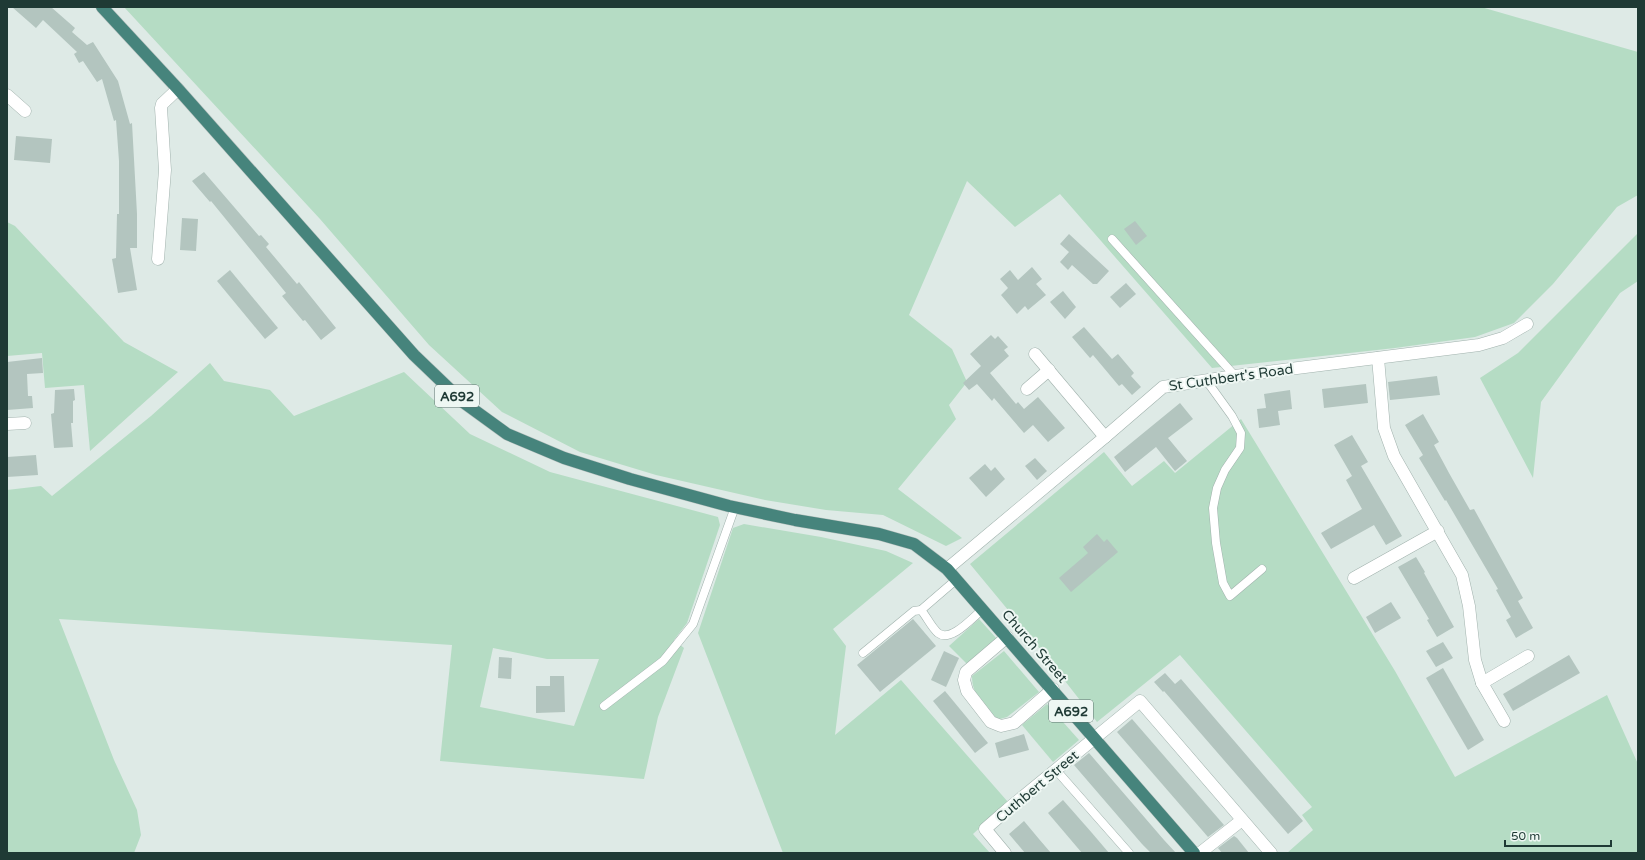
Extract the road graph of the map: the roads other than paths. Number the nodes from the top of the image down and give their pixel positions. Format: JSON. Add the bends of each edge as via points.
{"nodes":[{"id":1,"x":102,"y":7,"type":"edge"},
{"id":2,"x":178,"y":89,"type":"junction"},
{"id":3,"x":7,"y":95,"type":"edge"},
{"id":4,"x":25,"y":110,"type":"dead end"},
{"id":5,"x":1112,"y":239,"type":"dead end"},
{"id":6,"x":158,"y":259,"type":"dead end"},
{"id":7,"x":1527,"y":324,"type":"dead end"},
{"id":8,"x":1035,"y":354,"type":"dead end"},
{"id":9,"x":1378,"y":358,"type":"junction"},
{"id":10,"x":1049,"y":370,"type":"junction"},
{"id":11,"x":1235,"y":376,"type":"junction"},
{"id":12,"x":1206,"y":380,"type":"junction"},
{"id":13,"x":1027,"y":388,"type":"dead end"},
{"id":14,"x":25,"y":423,"type":"dead end"},
{"id":15,"x":7,"y":424,"type":"edge"},
{"id":16,"x":1106,"y":437,"type":"junction"},
{"id":17,"x":735,"y":507,"type":"junction"},
{"id":18,"x":1438,"y":532,"type":"junction"},
{"id":19,"x":947,"y":569,"type":"junction"},
{"id":20,"x":1262,"y":570,"type":"dead end"},
{"id":21,"x":1354,"y":578,"type":"dead end"},
{"id":22,"x":957,"y":579,"type":"junction"},
{"id":23,"x":983,"y":609,"type":"junction"},
{"id":24,"x":921,"y":610,"type":"junction"},
{"id":25,"x":1007,"y":637,"type":"junction"},
{"id":26,"x":863,"y":653,"type":"dead end"},
{"id":27,"x":1528,"y":656,"type":"dead end"},
{"id":28,"x":1482,"y":683,"type":"junction"},
{"id":29,"x":1053,"y":689,"type":"junction"},
{"id":30,"x":604,"y":706,"type":"dead end"},
{"id":31,"x":1504,"y":721,"type":"dead end"},
{"id":32,"x":1094,"y":738,"type":"junction"},
{"id":33,"x":1056,"y":770,"type":"junction"},
{"id":34,"x":1242,"y":820,"type":"junction"},
{"id":35,"x":1005,"y":853,"type":"edge"},
{"id":36,"x":1129,"y":853,"type":"edge"},
{"id":37,"x":1194,"y":853,"type":"edge"},
{"id":38,"x":1200,"y":853,"type":"edge"},
{"id":39,"x":1271,"y":853,"type":"edge"}],
"edges":[{"from":1,"to":2,"type":"highway","number":"A692"},
{"from":2,"to":6,"type":"street","via":[[161,108],[165,170]]},
{"from":2,"to":17,"type":"highway","number":"A692","via":[[414,354],[463,402],[507,434],[564,458],[630,479]]},
{"from":3,"to":4,"type":"street"},
{"from":5,"to":11,"type":"lane"},
{"from":7,"to":9,"type":"street","name":"St Cuthbert's Road","via":[[1503,338],[1479,345]]},
{"from":8,"to":10,"type":"street"},
{"from":9,"to":11,"type":"street","name":"St Cuthbert's Road"},
{"from":9,"to":18,"type":"street","via":[[1384,428],[1394,456]]},
{"from":10,"to":13,"type":"street"},
{"from":10,"to":16,"type":"street"},
{"from":11,"to":12,"type":"street","name":"St Cuthbert's Road"},
{"from":12,"to":16,"type":"street","name":"St Cuthbert's Road","via":[[1163,386]]},
{"from":12,"to":20,"type":"lane","via":[[1241,433],[1240,448],[1225,470],[1217,488],[1213,508],[1223,583],[1230,596]]},
{"from":14,"to":15,"type":"street"},
{"from":16,"to":19,"type":"street","name":"St Cuthbert's Road"},
{"from":17,"to":19,"type":"highway","number":"A692","via":[[879,534],[914,544]]},
{"from":17,"to":30,"type":"lane","via":[[693,624],[663,661]]},
{"from":18,"to":21,"type":"street"},
{"from":18,"to":28,"type":"street","via":[[1462,575],[1469,606],[1475,660]]},
{"from":19,"to":22,"type":"highway","name":"Church Street","number":"A692"},
{"from":22,"to":23,"type":"highway","name":"Church Street","number":"A692"},
{"from":22,"to":24,"type":"lane"},
{"from":23,"to":24,"type":"lane","via":[[954,634],[947,636],[932,628]]},
{"from":23,"to":25,"type":"highway","name":"Church Street","number":"A692"},
{"from":24,"to":26,"type":"lane","via":[[914,611]]},
{"from":25,"to":29,"type":"highway","name":"Church Street","number":"A692"},
{"from":25,"to":29,"type":"street","via":[[966,672],[964,680],[967,691],[991,722],[1001,726],[1014,723]]},
{"from":27,"to":28,"type":"street"},
{"from":28,"to":31,"type":"street"},
{"from":29,"to":32,"type":"highway","name":"Church Street","number":"A692"},
{"from":32,"to":33,"type":"street","name":"Cuthbert Street"},
{"from":32,"to":34,"type":"street","name":"Cuthbert Street","via":[[1140,701]]},
{"from":32,"to":37,"type":"highway","name":"Church Street","number":"A692"},
{"from":33,"to":35,"type":"street","name":"Cuthbert Street","via":[[985,829]]},
{"from":33,"to":36,"type":"lane"},
{"from":34,"to":38,"type":"street"},
{"from":34,"to":39,"type":"street"}]}
